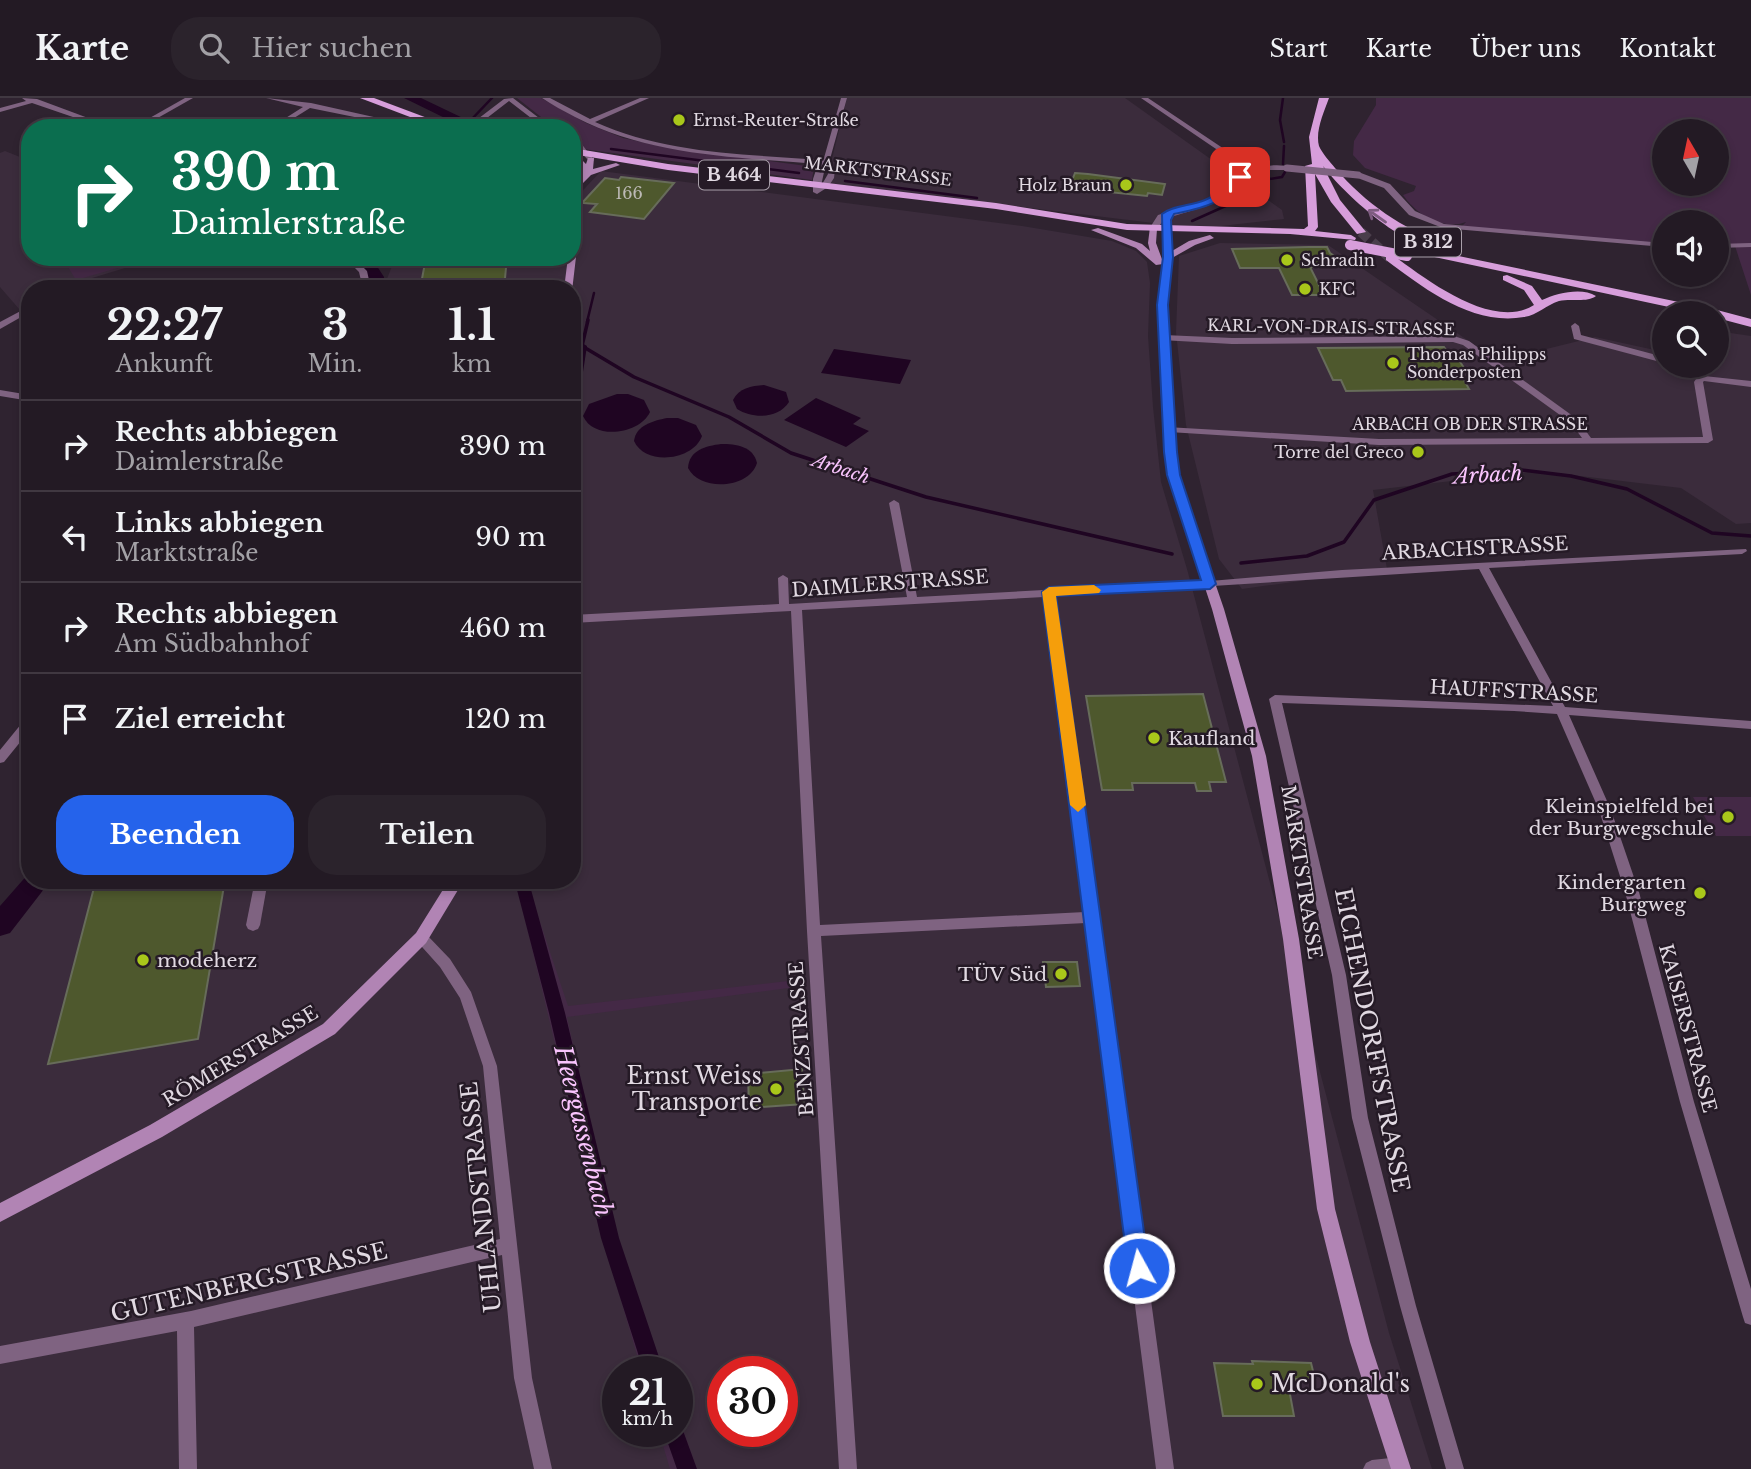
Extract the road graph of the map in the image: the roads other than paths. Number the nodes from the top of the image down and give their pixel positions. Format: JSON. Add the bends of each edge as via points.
{"nodes":[{"id":1,"x":25,"y":98,"type":"edge"},
{"id":2,"x":190,"y":98,"type":"edge"},
{"id":3,"x":269,"y":98,"type":"edge"},
{"id":4,"x":365,"y":98,"type":"edge"},
{"id":5,"x":381,"y":98,"type":"edge"},
{"id":6,"x":545,"y":98,"type":"edge"},
{"id":7,"x":646,"y":98,"type":"edge"},
{"id":8,"x":844,"y":98,"type":"edge"},
{"id":9,"x":1144,"y":98,"type":"edge"},
{"id":10,"x":1324,"y":98,"type":"edge"},
{"id":11,"x":36,"y":99,"type":"edge"},
{"id":12,"x":507,"y":100,"type":"edge"},
{"id":13,"x":311,"y":105,"type":"junction"},
{"id":14,"x":0,"y":110,"type":"edge"},
{"id":15,"x":88,"y":119,"type":"edge"},
{"id":16,"x":152,"y":119,"type":"edge"},
{"id":17,"x":288,"y":119,"type":"edge"},
{"id":18,"x":378,"y":119,"type":"edge"},
{"id":19,"x":432,"y":119,"type":"edge"},
{"id":20,"x":436,"y":119,"type":"edge"},
{"id":21,"x":473,"y":119,"type":"edge"},
{"id":22,"x":527,"y":119,"type":"edge"},
{"id":23,"x":536,"y":119,"type":"edge"},
{"id":24,"x":589,"y":122,"type":"junction"},
{"id":25,"x":1316,"y":149,"type":"junction"},
{"id":26,"x":581,"y":155,"type":"edge"},
{"id":27,"x":581,"y":156,"type":"edge"},
{"id":28,"x":825,"y":160,"type":"junction"},
{"id":29,"x":581,"y":162,"type":"edge"},
{"id":30,"x":581,"y":162,"type":"edge"},
{"id":31,"x":1324,"y":162,"type":"junction"},
{"id":32,"x":616,"y":165,"type":"junction"},
{"id":33,"x":1253,"y":171,"type":"junction"},
{"id":34,"x":586,"y":175,"type":"junction"},
{"id":35,"x":581,"y":180,"type":"edge"},
{"id":36,"x":820,"y":188,"type":"junction"},
{"id":37,"x":1340,"y":207,"type":"junction"},
{"id":38,"x":1167,"y":214,"type":"junction"},
{"id":39,"x":1311,"y":225,"type":"junction"},
{"id":40,"x":1095,"y":230,"type":"junction"},
{"id":41,"x":1152,"y":232,"type":"junction"},
{"id":42,"x":1166,"y":233,"type":"junction"},
{"id":43,"x":1210,"y":238,"type":"junction"},
{"id":44,"x":1354,"y":238,"type":"junction"},
{"id":45,"x":1652,"y":243,"type":"edge"},
{"id":46,"x":1751,"y":245,"type":"edge"},
{"id":47,"x":1729,"y":246,"type":"edge"},
{"id":48,"x":1404,"y":251,"type":"junction"},
{"id":49,"x":1390,"y":258,"type":"tunnel mouth"},
{"id":50,"x":1163,"y":260,"type":"junction"},
{"id":51,"x":1500,"y":275,"type":"junction"},
{"id":52,"x":1556,"y":281,"type":"junction"},
{"id":53,"x":1607,"y":296,"type":"junction"},
{"id":54,"x":1652,"y":301,"type":"edge"},
{"id":55,"x":1541,"y":306,"type":"junction"},
{"id":56,"x":1652,"y":306,"type":"edge"},
{"id":57,"x":21,"y":313,"type":"edge"},
{"id":58,"x":1729,"y":318,"type":"edge"},
{"id":59,"x":1729,"y":323,"type":"edge"},
{"id":60,"x":1751,"y":323,"type":"edge"},
{"id":61,"x":0,"y":326,"type":"edge"},
{"id":62,"x":1575,"y":326,"type":"dead end"},
{"id":63,"x":1751,"y":328,"type":"edge"},
{"id":64,"x":1164,"y":338,"type":"junction"},
{"id":65,"x":1652,"y":357,"type":"edge"},
{"id":66,"x":1702,"y":378,"type":"joint"},
{"id":67,"x":1751,"y":384,"type":"edge"},
{"id":68,"x":0,"y":393,"type":"edge"},
{"id":69,"x":21,"y":396,"type":"edge"},
{"id":70,"x":1169,"y":429,"type":"junction"},
{"id":71,"x":1588,"y":440,"type":"junction"},
{"id":72,"x":894,"y":503,"type":"dead end"},
{"id":73,"x":1742,"y":551,"type":"dead end"},
{"id":74,"x":1483,"y":566,"type":"junction"},
{"id":75,"x":783,"y":578,"type":"dead end"},
{"id":76,"x":1210,"y":584,"type":"junction"},
{"id":77,"x":1049,"y":592,"type":"junction"},
{"id":78,"x":912,"y":598,"type":"junction"},
{"id":79,"x":790,"y":607,"type":"junction"},
{"id":80,"x":581,"y":619,"type":"edge"},
{"id":81,"x":1275,"y":699,"type":"joint"},
{"id":82,"x":1561,"y":710,"type":"junction"},
{"id":83,"x":1751,"y":725,"type":"edge"},
{"id":84,"x":21,"y":732,"type":"edge"},
{"id":85,"x":0,"y":759,"type":"edge"},
{"id":86,"x":260,"y":889,"type":"edge"},
{"id":87,"x":451,"y":889,"type":"edge"},
{"id":88,"x":1093,"y":917,"type":"junction"},
{"id":89,"x":253,"y":925,"type":"dead end"},
{"id":90,"x":814,"y":931,"type":"junction"},
{"id":91,"x":421,"y":938,"type":"junction"},
{"id":92,"x":0,"y":1213,"type":"edge"},
{"id":93,"x":508,"y":1246,"type":"junction"},
{"id":94,"x":1751,"y":1317,"type":"edge"},
{"id":95,"x":185,"y":1322,"type":"junction"},
{"id":96,"x":0,"y":1355,"type":"edge"},
{"id":97,"x":1401,"y":1467,"type":"edge"},
{"id":98,"x":188,"y":1469,"type":"edge"},
{"id":99,"x":542,"y":1469,"type":"edge"},
{"id":100,"x":848,"y":1469,"type":"edge"},
{"id":101,"x":1165,"y":1469,"type":"edge"},
{"id":102,"x":1372,"y":1469,"type":"edge"},
{"id":103,"x":1455,"y":1469,"type":"edge"}],
"edges":[{"from":1,"to":11,"type":"street"},
{"from":2,"to":16,"type":"street"},
{"from":3,"to":13,"type":"street"},
{"from":4,"to":19,"type":"main road"},
{"from":5,"to":20,"type":"main road"},
{"from":6,"to":24,"type":"street"},
{"from":7,"to":24,"type":"street"},
{"from":8,"to":28,"type":"street"},
{"from":9,"to":33,"type":"street"},
{"from":10,"to":25,"type":"main road","number":"B 312","via":[[1317,119]]},
{"from":11,"to":14,"type":"street"},
{"from":11,"to":15,"type":"street"},
{"from":12,"to":21,"type":"street"},
{"from":12,"to":22,"type":"street"},
{"from":12,"to":23,"type":"street"},
{"from":13,"to":17,"type":"street"},
{"from":13,"to":18,"type":"street"},
{"from":24,"to":28,"type":"street","via":[[660,145]]},
{"from":25,"to":31,"type":"main road","number":"B 312"},
{"from":25,"to":37,"type":"main road","number":"B 312","via":[[1321,180]]},
{"from":25,"to":39,"type":"main road","number":"B 312","via":[[1310,164]]},
{"from":26,"to":36,"type":"main road","name":"MARKTSTRASSE","number":"B 464"},
{"from":27,"to":32,"type":"main road","name":"MARKTSTRASSE","number":"B 464"},
{"from":28,"to":36,"type":"street"},
{"from":28,"to":36,"type":"street","via":[[831,166],[831,181]]},
{"from":29,"to":34,"type":"main road"},
{"from":30,"to":34,"type":"main road"},
{"from":31,"to":37,"type":"main road","number":"B 312"},
{"from":52,"to":31,"type":"main road","number":"B 312","one_way":true,"via":[[1437,245],[1396,227],[1362,205]]},
{"from":32,"to":34,"type":"main road"},
{"from":32,"to":36,"type":"main road","name":"MARKTSTRASSE","number":"B 464"},
{"from":33,"to":38,"type":"street","via":[[1240,177],[1224,195]]},
{"from":33,"to":45,"type":"street","bridge":true,"via":[[1287,168],[1358,175],[1387,186],[1408,211],[1443,226]]},
{"from":34,"to":35,"type":"main road"},
{"from":36,"to":40,"type":"main road","name":"MARKTSTRASSE","number":"B 464"},
{"from":36,"to":41,"type":"main road","name":"MARKTSTRASSE","number":"B 464"},
{"from":37,"to":44,"type":"main road","number":"B 312"},
{"from":38,"to":41,"type":"street","via":[[1157,219]]},
{"from":38,"to":42,"type":"street"},
{"from":39,"to":42,"type":"main road","number":"B 464"},
{"from":39,"to":44,"type":"main road","number":"B 464"},
{"from":40,"to":41,"type":"main road","name":"MARKTSTRASSE","number":"B 464"},
{"from":40,"to":50,"type":"main road","via":[[1129,241]]},
{"from":41,"to":42,"type":"main road","name":"MARKTSTRASSE","number":"B 464"},
{"from":41,"to":50,"type":"main road","name":"MARKTSTRASSE"},
{"from":42,"to":43,"type":"main road","number":"B 464"},
{"from":42,"to":50,"type":"main road","name":"MARKTSTRASSE"},
{"from":43,"to":44,"type":"main road","number":"B 464"},
{"from":43,"to":50,"type":"main road","via":[[1186,245]]},
{"from":44,"to":48,"type":"main road","number":"B 464","bridge":true},
{"from":46,"to":47,"type":"street"},
{"from":48,"to":51,"type":"main road","number":"B 464"},
{"from":48,"to":52,"type":"main road","number":"B 464"},
{"from":49,"to":55,"type":"main road","number":"B 312","via":[[1446,294],[1486,312],[1525,314]]},
{"from":50,"to":64,"type":"main road","name":"MARKTSTRASSE"},
{"from":51,"to":53,"type":"main road"},
{"from":51,"to":55,"type":"main road","via":[[1528,288]]},
{"from":52,"to":54,"type":"main road","number":"B 312"},
{"from":53,"to":55,"type":"main road","number":"B 312","via":[[1567,296]]},
{"from":53,"to":56,"type":"main road","number":"B 312"},
{"from":57,"to":61,"type":"street"},
{"from":58,"to":60,"type":"main road","number":"B 312"},
{"from":59,"to":63,"type":"main road"},
{"from":62,"to":65,"type":"street","via":[[1577,337]]},
{"from":64,"to":70,"type":"main road","name":"MARKTSTRASSE"},
{"from":64,"to":71,"type":"street","name":"KARL-VON-DRAIS-STRASSE","via":[[1454,339],[1574,421]]},
{"from":66,"to":67,"type":"street"},
{"from":66,"to":71,"type":"street","name":"ARBACH OB DER STRASSE","via":[[1698,382],[1708,440]]},
{"from":68,"to":69,"type":"street"},
{"from":70,"to":71,"type":"street","name":"ARBACH OB DER STRASSE","via":[[1379,442]]},
{"from":70,"to":76,"type":"main road","name":"MARKTSTRASSE","via":[[1173,475]]},
{"from":72,"to":78,"type":"street"},
{"from":73,"to":74,"type":"street","name":"ARBACHSTRASSE"},
{"from":74,"to":76,"type":"street","name":"ARBACHSTRASSE"},
{"from":74,"to":82,"type":"street","name":"KAISERSTRASSE"},
{"from":75,"to":79,"type":"street","name":"BENZSTRASSE"},
{"from":76,"to":77,"type":"street","name":"DAIMLERSTRASSE"},
{"from":76,"to":97,"type":"main road","name":"MARKTSTRASSE","via":[[1259,756],[1268,804],[1291,939],[1326,1209],[1360,1342]]},
{"from":77,"to":78,"type":"street","name":"DAIMLERSTRASSE"},
{"from":77,"to":88,"type":"street"},
{"from":78,"to":79,"type":"street","name":"DAIMLERSTRASSE"},
{"from":79,"to":80,"type":"street","name":"DAIMLERSTRASSE"},
{"from":79,"to":90,"type":"street","name":"BENZSTRASSE"},
{"from":81,"to":82,"type":"street","name":"HAUFFSTRASSE"},
{"from":81,"to":103,"type":"street","name":"EICHENDORFFSTRASSE","via":[[1339,975],[1360,1118]]},
{"from":82,"to":83,"type":"street","name":"HAUFFSTRASSE"},
{"from":82,"to":94,"type":"street","name":"KAISERSTRASSE","via":[[1605,810],[1632,892],[1687,1102]]},
{"from":84,"to":85,"type":"street"},
{"from":86,"to":89,"type":"street"},
{"from":87,"to":91,"type":"main road","name":"RÖMERSTRASSE"},
{"from":88,"to":90,"type":"street"},
{"from":88,"to":101,"type":"street"},
{"from":90,"to":100,"type":"street","name":"BENZSTRASSE"},
{"from":91,"to":92,"type":"main road","name":"RÖMERSTRASSE","via":[[328,1029],[156,1131]]},
{"from":91,"to":93,"type":"street","name":"UHLANDSTRASSE","via":[[445,963],[466,996],[490,1066]]},
{"from":93,"to":95,"type":"street","name":"GUTENBERGSTRASSE"},
{"from":93,"to":99,"type":"street","name":"UHLANDSTRASSE","via":[[523,1378]]},
{"from":95,"to":96,"type":"street","name":"GUTENBERGSTRASSE"},
{"from":95,"to":98,"type":"street"},
{"from":97,"to":102,"type":"street"}]}
